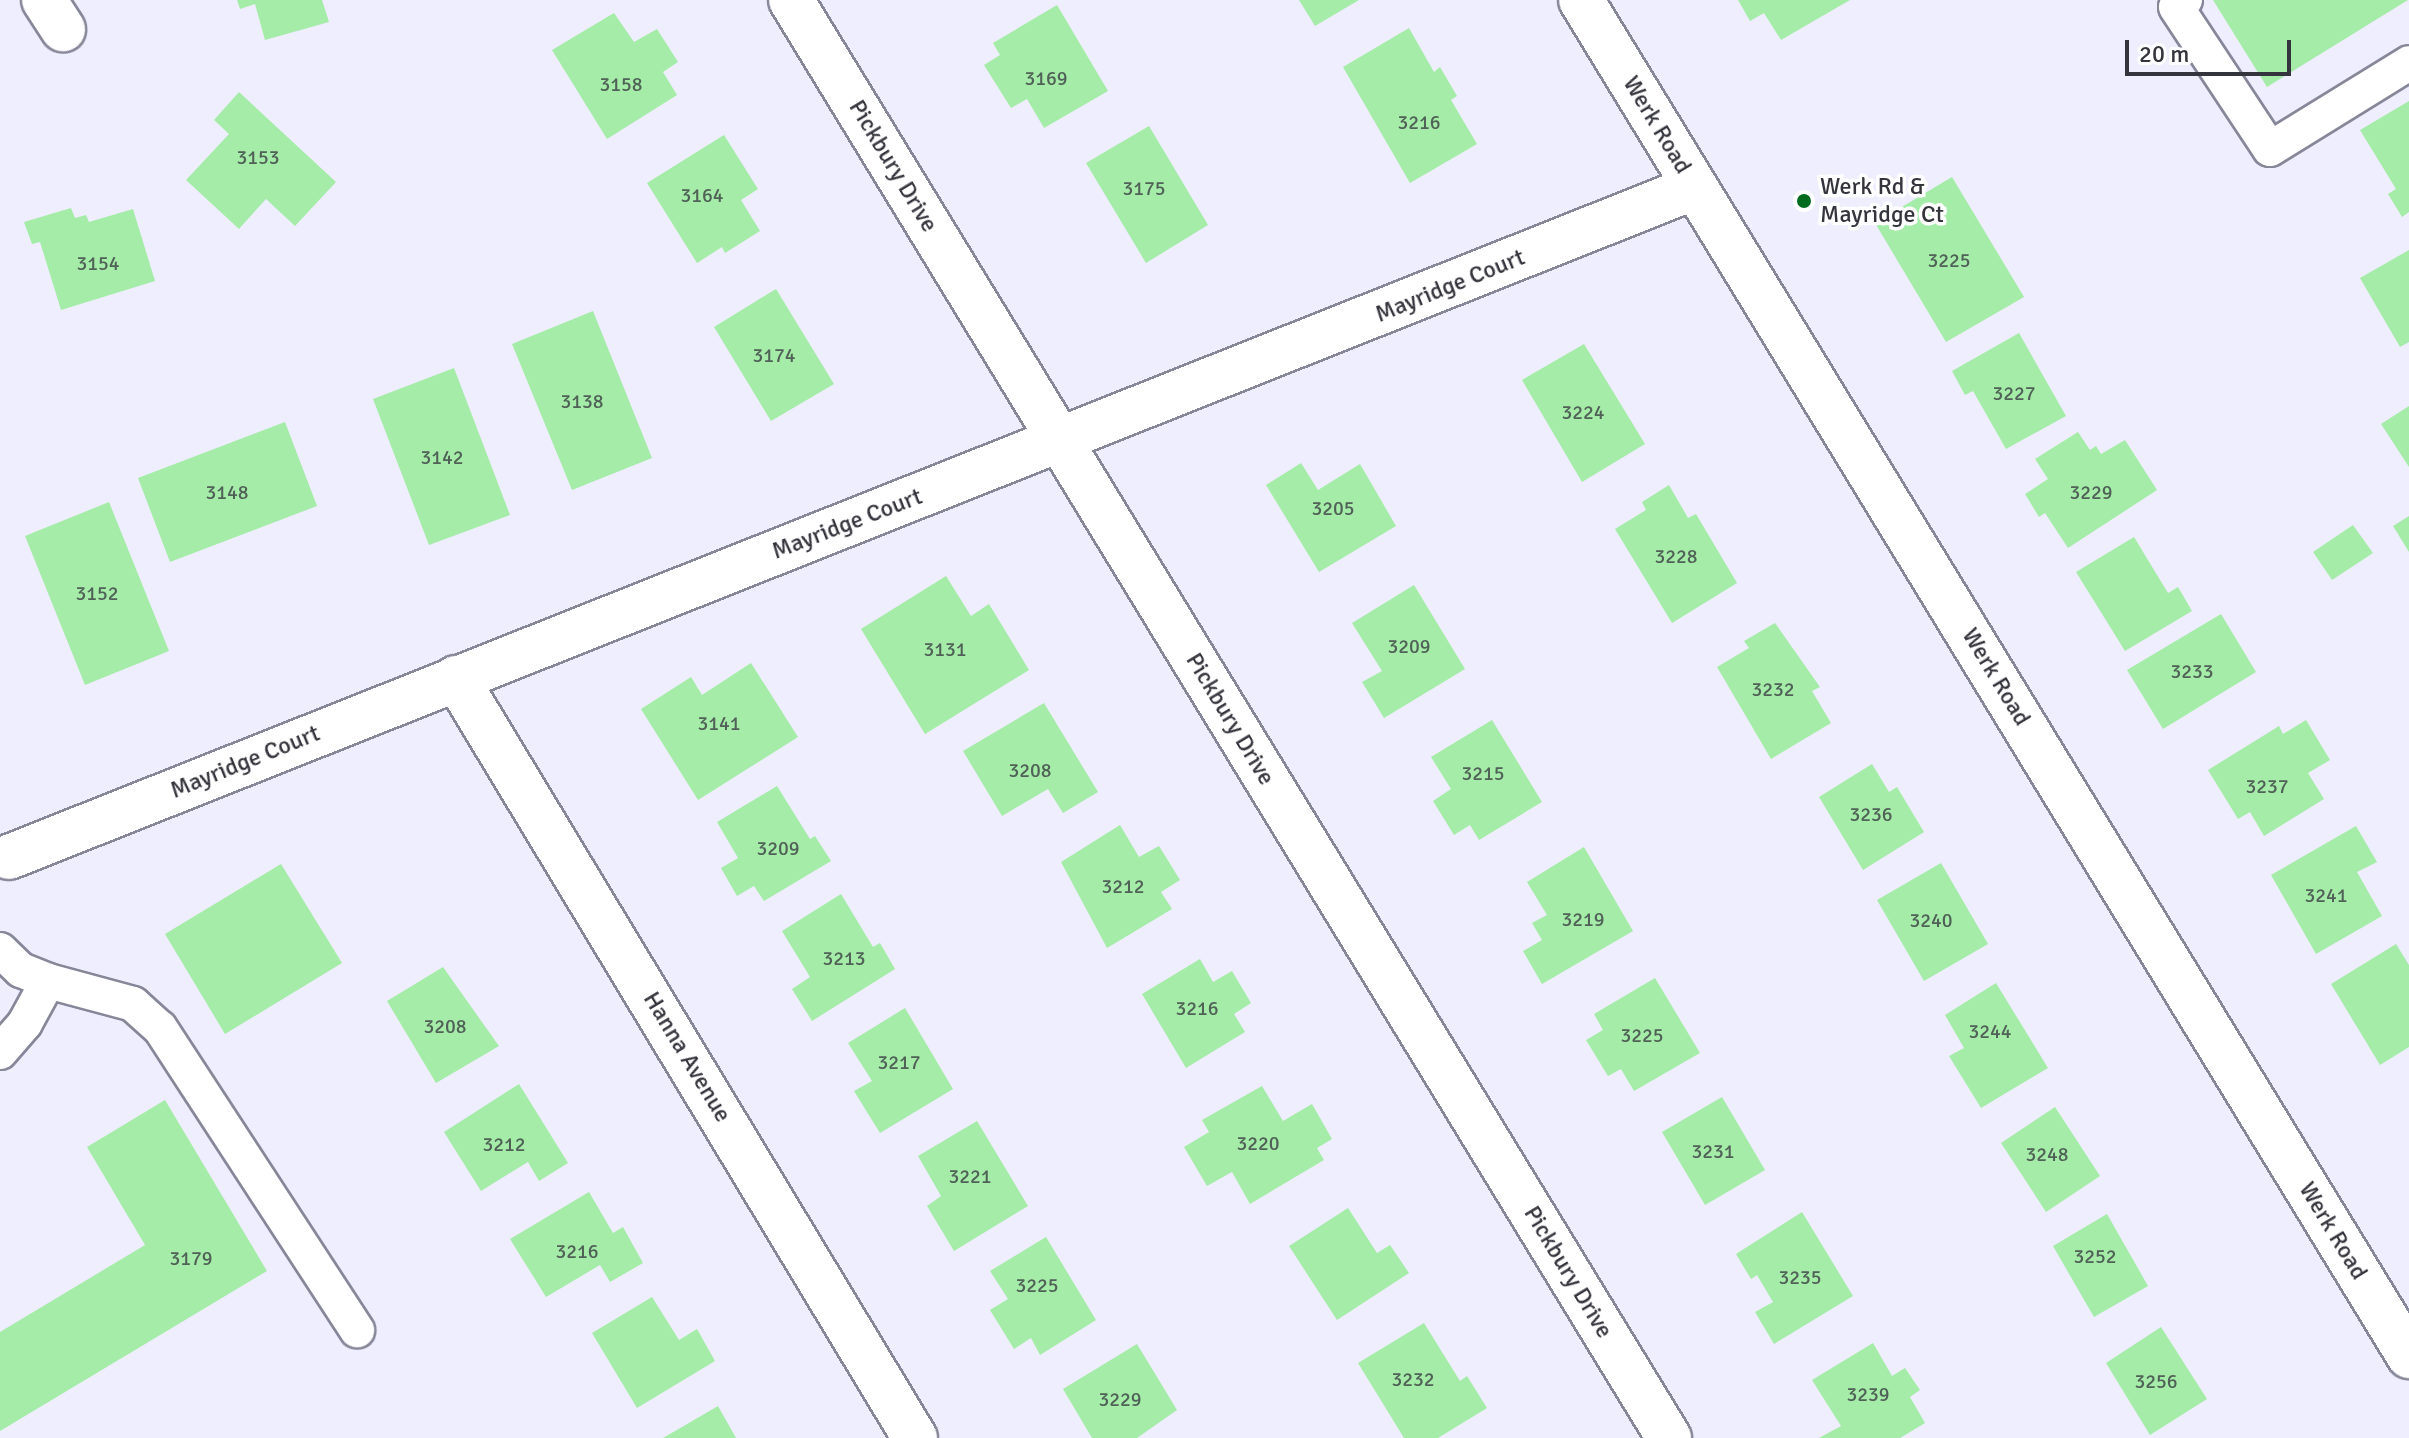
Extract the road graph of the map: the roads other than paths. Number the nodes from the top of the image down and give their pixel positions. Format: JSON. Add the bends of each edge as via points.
{"nodes":[{"id":1,"x":791,"y":0,"type":"edge"},
{"id":2,"x":1581,"y":0,"type":"edge"},
{"id":3,"x":2185,"y":0,"type":"edge"},
{"id":4,"x":2409,"y":63,"type":"edge"},
{"id":5,"x":1695,"y":187,"type":"junction"},
{"id":6,"x":1060,"y":441,"type":"junction"},
{"id":7,"x":456,"y":678,"type":"junction"},
{"id":8,"x":4,"y":859,"type":"edge"},
{"id":9,"x":0,"y":950,"type":"edge"},
{"id":10,"x":48,"y":981,"type":"junction"},
{"id":11,"x":0,"y":1052,"type":"edge"},
{"id":12,"x":357,"y":1330,"type":"dead end"},
{"id":13,"x":2409,"y":1356,"type":"edge"},
{"id":14,"x":915,"y":1438,"type":"edge"},
{"id":15,"x":1669,"y":1438,"type":"edge"}],
"edges":[{"from":1,"to":6,"type":"street","name":"Pickbury Drive"},
{"from":2,"to":5,"type":"street","name":"Werk Road"},
{"from":3,"to":4,"type":"lane","via":[[2176,7],[2270,149]]},
{"from":5,"to":6,"type":"street","name":"Mayridge Court"},
{"from":5,"to":13,"type":"street","name":"Werk Road"},
{"from":6,"to":7,"type":"street","name":"Mayridge Court"},
{"from":6,"to":15,"type":"street","name":"Pickbury Drive"},
{"from":7,"to":8,"type":"street","name":"Mayridge Court"},
{"from":7,"to":14,"type":"street","name":"Hanna Avenue"},
{"from":9,"to":10,"type":"lane","via":[[21,970]]},
{"from":10,"to":11,"type":"lane","via":[[25,1023]]},
{"from":10,"to":12,"type":"lane","via":[[110,994],[133,1004],[160,1028]]}]}
